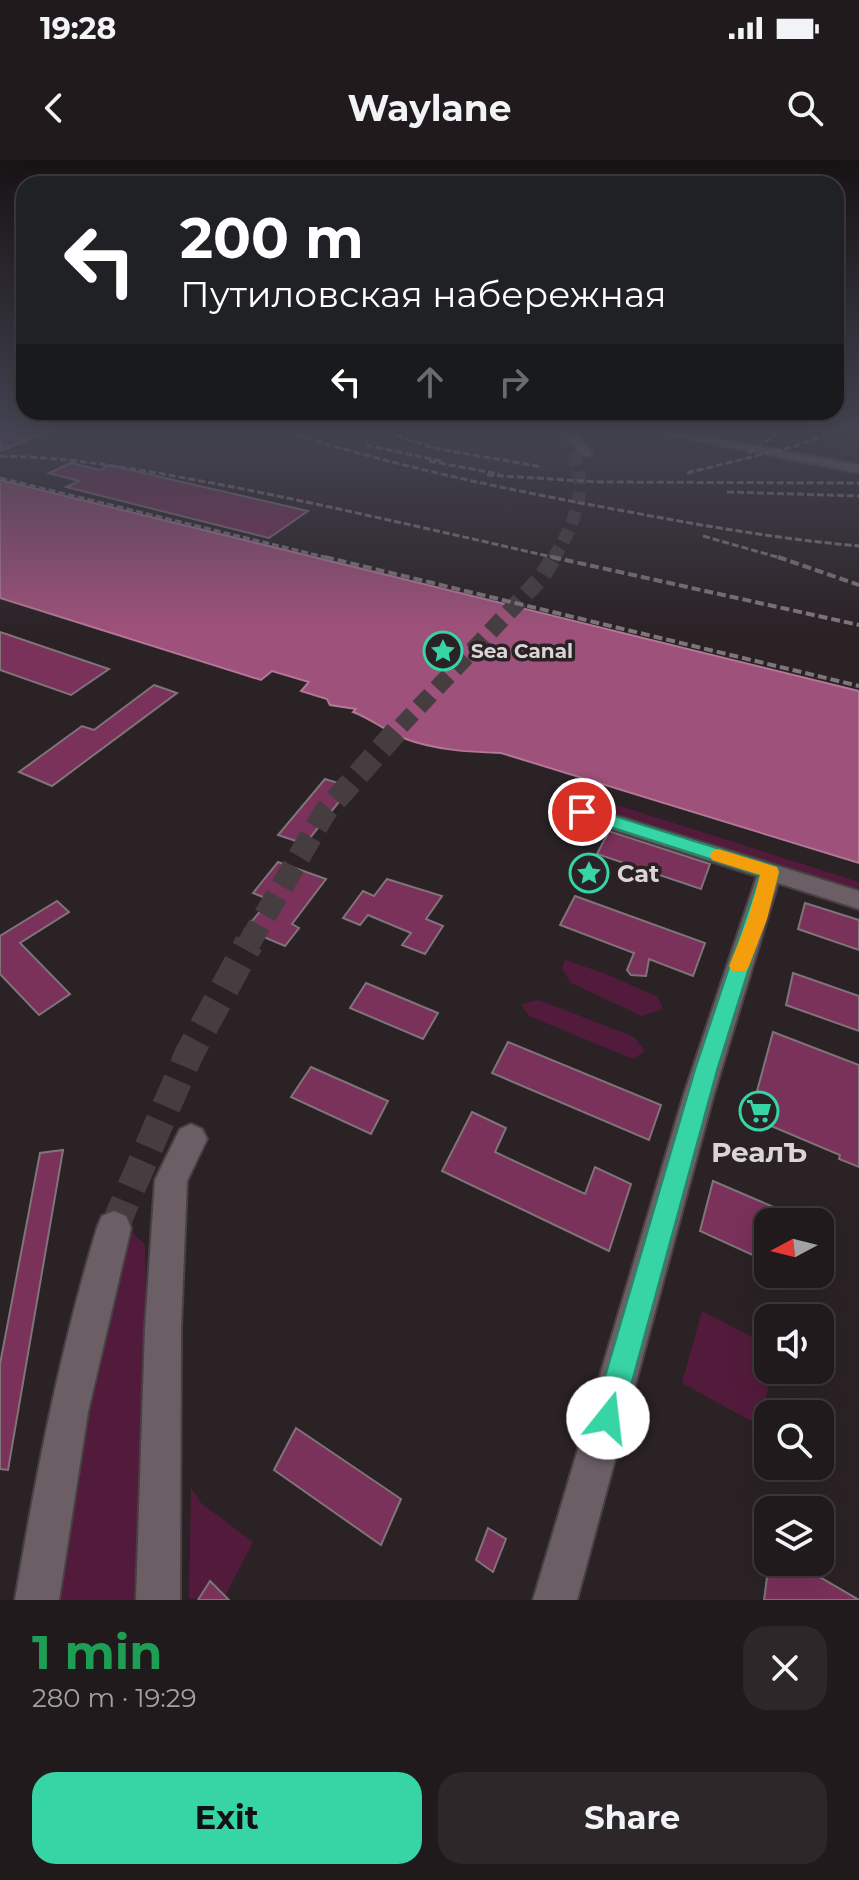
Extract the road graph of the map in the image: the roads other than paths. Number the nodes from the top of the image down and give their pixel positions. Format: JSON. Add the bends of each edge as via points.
{"nodes":[{"id":1,"x":582,"y":812,"type":"dead end"},
{"id":2,"x":770,"y":872,"type":"junction"},
{"id":3,"x":859,"y":900,"type":"edge"},
{"id":4,"x":191,"y":1139,"type":"dead end"},
{"id":5,"x":114,"y":1228,"type":"tunnel mouth"},
{"id":6,"x":37,"y":1600,"type":"edge"},
{"id":7,"x":158,"y":1600,"type":"edge"},
{"id":8,"x":555,"y":1600,"type":"edge"}],
"edges":[{"from":1,"to":2,"type":"street"},
{"from":2,"to":3,"type":"street"},
{"from":2,"to":8,"type":"street","via":[[707,1066]]},
{"from":4,"to":7,"type":"street","via":[[171,1180]]},
{"from":5,"to":6,"type":"street","via":[[70,1392]]}]}
